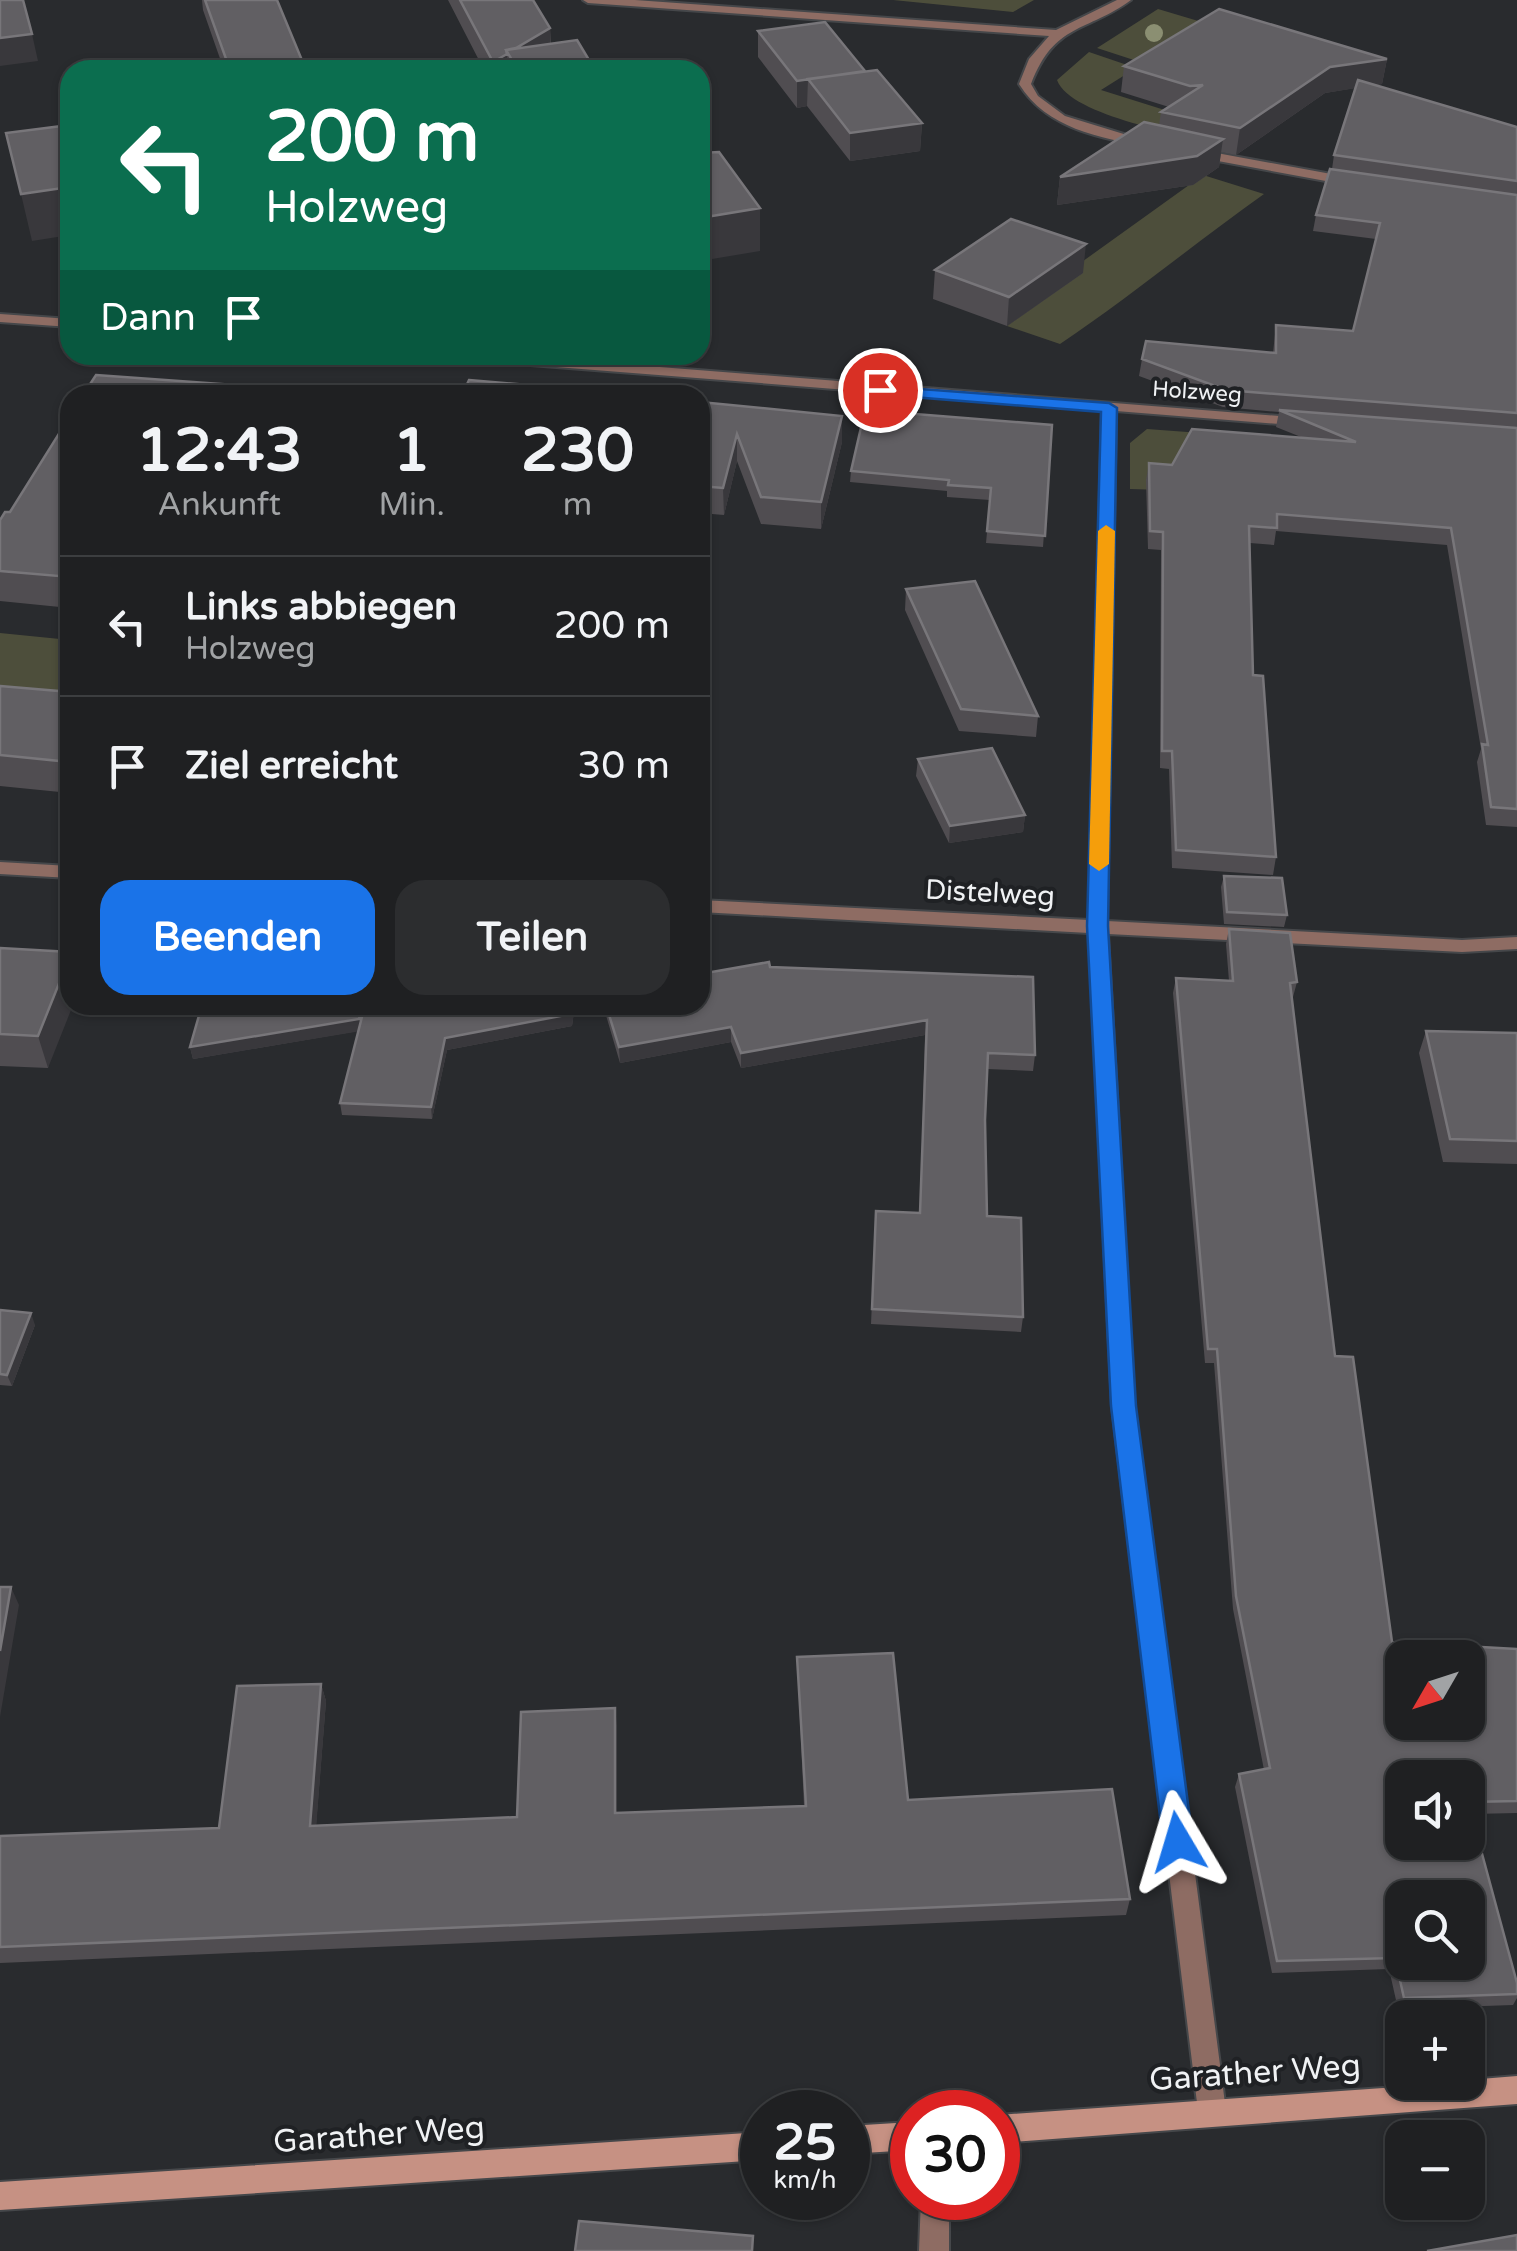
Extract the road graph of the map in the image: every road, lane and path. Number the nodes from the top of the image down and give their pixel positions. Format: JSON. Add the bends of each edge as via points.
{"nodes":[{"id":1,"x":588,"y":0,"type":"edge"},
{"id":2,"x":1126,"y":0,"type":"edge"},
{"id":3,"x":1058,"y":33,"type":"junction"},
{"id":4,"x":1154,"y":144,"type":"edge"},
{"id":5,"x":1172,"y":149,"type":"edge"},
{"id":6,"x":1361,"y":183,"type":"edge"},
{"id":7,"x":0,"y":318,"type":"edge"},
{"id":8,"x":60,"y":322,"type":"edge"},
{"id":9,"x":578,"y":365,"type":"edge"},
{"id":10,"x":1109,"y":408,"type":"junction"},
{"id":11,"x":1321,"y":424,"type":"edge"},
{"id":12,"x":0,"y":868,"type":"edge"},
{"id":13,"x":60,"y":871,"type":"edge"},
{"id":14,"x":710,"y":907,"type":"edge"},
{"id":15,"x":1098,"y":926,"type":"junction"},
{"id":16,"x":1517,"y":943,"type":"edge"},
{"id":17,"x":1517,"y":2090,"type":"edge"},
{"id":18,"x":1212,"y":2111,"type":"junction"},
{"id":19,"x":1020,"y":2127,"type":"edge"},
{"id":20,"x":740,"y":2147,"type":"edge"},
{"id":21,"x":0,"y":2196,"type":"edge"},
{"id":22,"x":935,"y":2220,"type":"edge"},
{"id":23,"x":934,"y":2251,"type":"edge"}],
"edges":[{"from":1,"to":3,"type":"street"},
{"from":2,"to":3,"type":"street"},
{"from":3,"to":4,"type":"street","via":[[1035,59],[1025,84],[1032,102],[1096,130]]},
{"from":5,"to":6,"type":"street"},
{"from":7,"to":8,"type":"street"},
{"from":9,"to":10,"type":"street","name":"Holzweg"},
{"from":10,"to":11,"type":"street","name":"Holzweg"},
{"from":10,"to":15,"type":"street"},
{"from":12,"to":13,"type":"street"},
{"from":14,"to":15,"type":"street","name":"Distelweg"},
{"from":15,"to":16,"type":"street","name":"Distelweg","via":[[1462,946]]},
{"from":15,"to":18,"type":"street","via":[[1124,1406]]},
{"from":17,"to":18,"type":"street","name":"Garather Weg"},
{"from":18,"to":19,"type":"street","name":"Garather Weg"},
{"from":20,"to":21,"type":"street","name":"Garather Weg"},
{"from":22,"to":23,"type":"street"}]}
